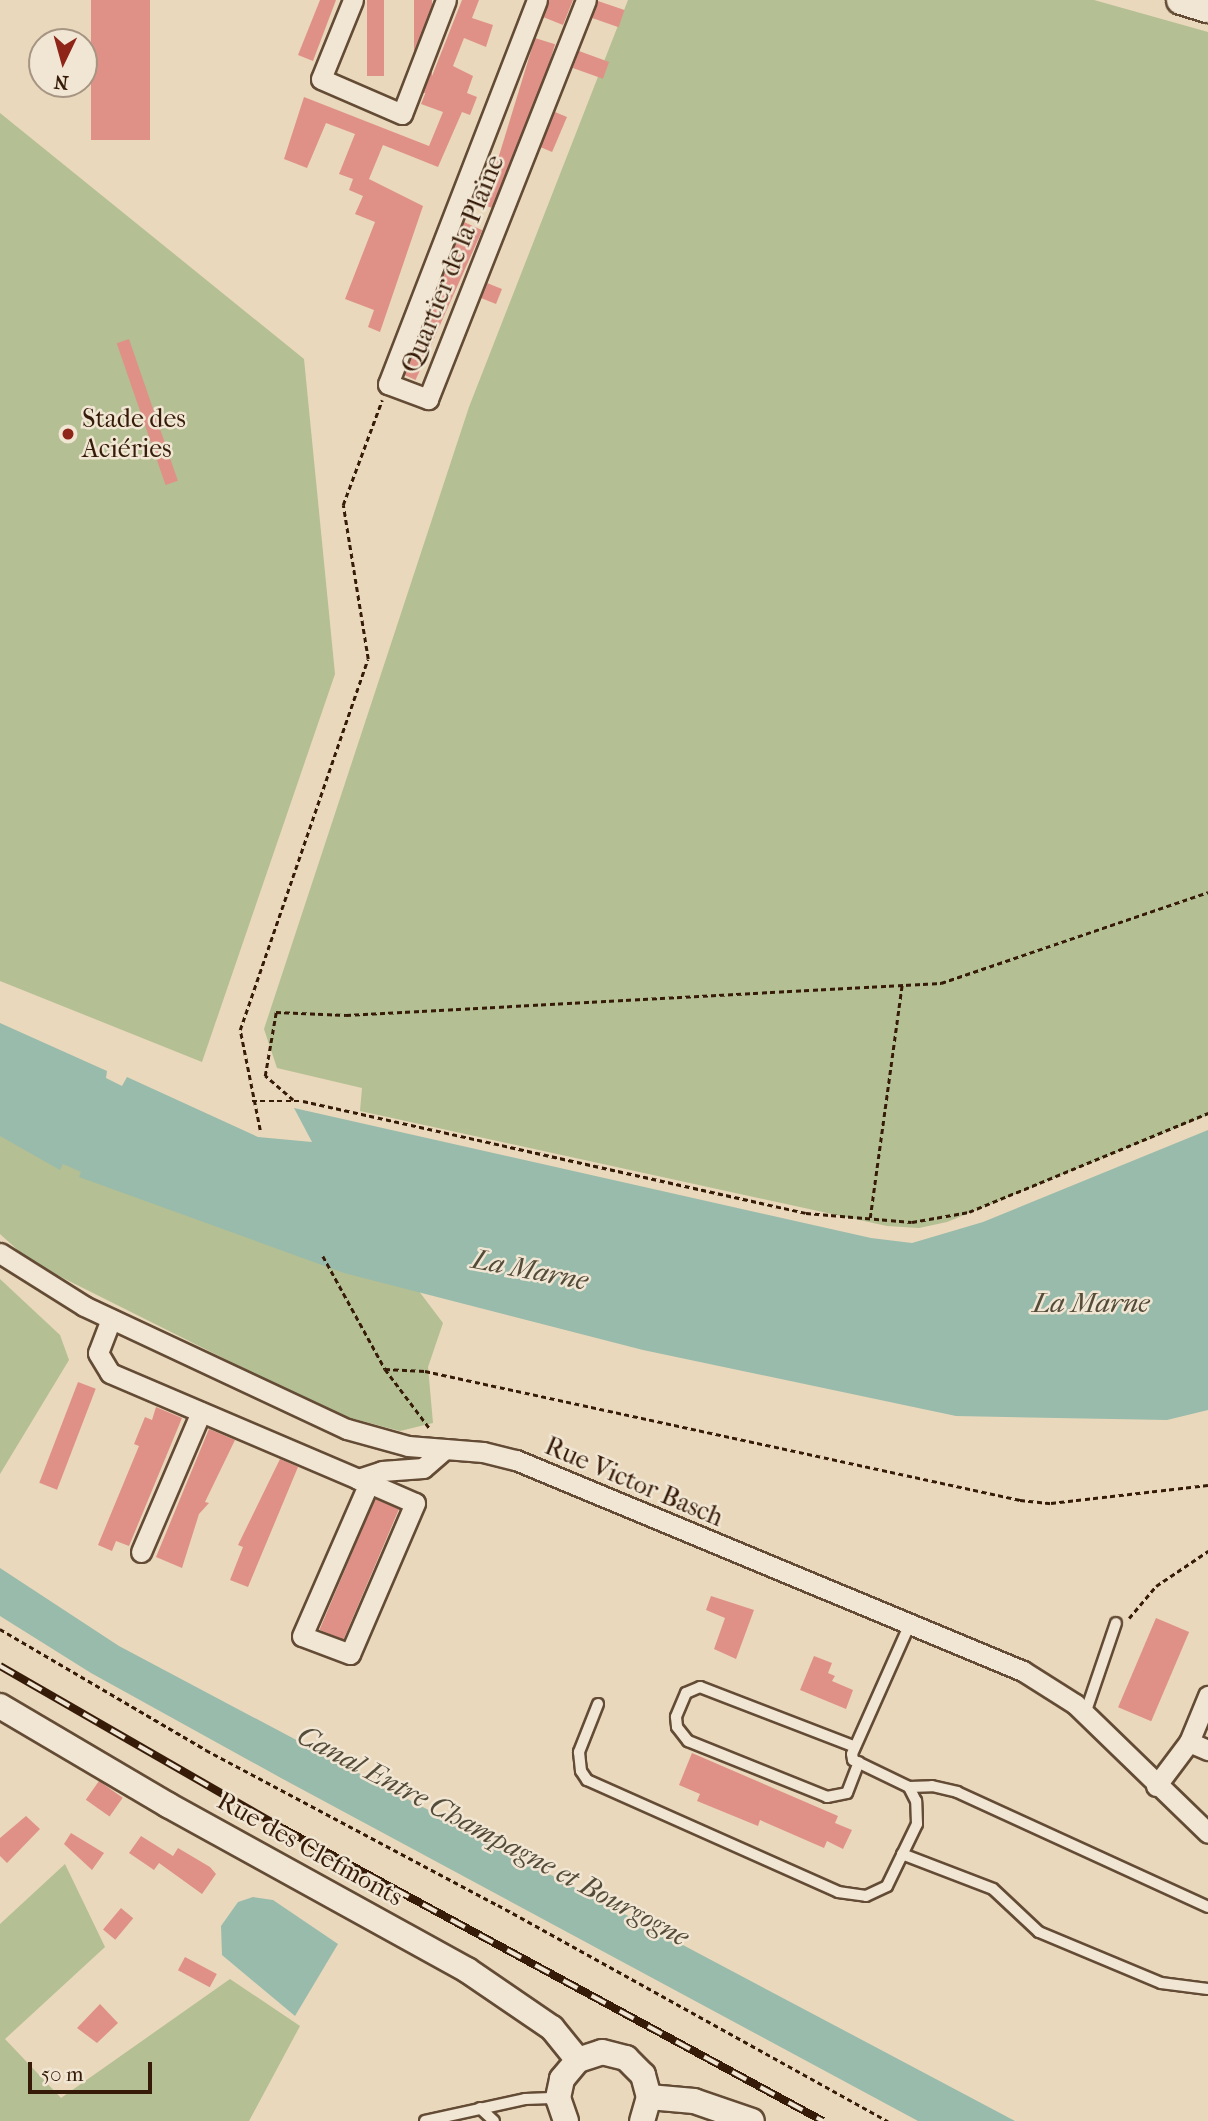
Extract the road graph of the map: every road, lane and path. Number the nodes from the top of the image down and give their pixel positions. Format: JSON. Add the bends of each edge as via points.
{"nodes":[{"id":1,"x":353,"y":0,"type":"edge"},
{"id":2,"x":446,"y":0,"type":"edge"},
{"id":3,"x":537,"y":0,"type":"edge"},
{"id":4,"x":586,"y":0,"type":"edge"},
{"id":5,"x":1181,"y":0,"type":"edge"},
{"id":6,"x":1208,"y":8,"type":"edge"},
{"id":7,"x":388,"y":384,"type":"junction"},
{"id":8,"x":1208,"y":892,"type":"edge"},
{"id":9,"x":902,"y":985,"type":"junction"},
{"id":10,"x":293,"y":1100,"type":"junction"},
{"id":11,"x":253,"y":1101,"type":"junction"},
{"id":12,"x":1208,"y":1113,"type":"edge"},
{"id":13,"x":260,"y":1130,"type":"dead end"},
{"id":14,"x":870,"y":1219,"type":"junction"},
{"id":15,"x":0,"y":1253,"type":"edge"},
{"id":16,"x":323,"y":1256,"type":"dead end"},
{"id":17,"x":111,"y":1319,"type":"junction"},
{"id":18,"x":385,"y":1369,"type":"junction"},
{"id":19,"x":201,"y":1412,"type":"junction"},
{"id":20,"x":446,"y":1449,"type":"junction"},
{"id":21,"x":364,"y":1481,"type":"junction"},
{"id":22,"x":1208,"y":1485,"type":"edge"},
{"id":23,"x":1208,"y":1551,"type":"edge"},
{"id":24,"x":141,"y":1552,"type":"dead end"},
{"id":25,"x":1116,"y":1623,"type":"joint"},
{"id":26,"x":909,"y":1624,"type":"junction"},
{"id":27,"x":0,"y":1629,"type":"edge"},
{"id":28,"x":1208,"y":1696,"type":"edge"},
{"id":29,"x":598,"y":1704,"type":"dead end"},
{"id":30,"x":0,"y":1706,"type":"edge"},
{"id":31,"x":1085,"y":1714,"type":"junction"},
{"id":32,"x":1189,"y":1742,"type":"junction"},
{"id":33,"x":853,"y":1746,"type":"junction"},
{"id":34,"x":1208,"y":1750,"type":"edge"},
{"id":35,"x":859,"y":1762,"type":"junction"},
{"id":36,"x":1156,"y":1786,"type":"junction"},
{"id":37,"x":909,"y":1787,"type":"junction"},
{"id":38,"x":1208,"y":1833,"type":"edge"},
{"id":39,"x":902,"y":1854,"type":"junction"},
{"id":40,"x":1208,"y":1907,"type":"edge"},
{"id":41,"x":1208,"y":1989,"type":"edge"},
{"id":42,"x":578,"y":2060,"type":"junction"},
{"id":43,"x":649,"y":2097,"type":"junction"},
{"id":44,"x":480,"y":2108,"type":"junction"},
{"id":45,"x":562,"y":2109,"type":"edge"},
{"id":46,"x":425,"y":2121,"type":"edge"},
{"id":47,"x":494,"y":2121,"type":"edge"},
{"id":48,"x":642,"y":2121,"type":"edge"},
{"id":49,"x":752,"y":2121,"type":"edge"},
{"id":50,"x":888,"y":2121,"type":"edge"}],
"edges":[{"from":1,"to":2,"type":"street","via":[[321,79],[402,114]]},
{"from":3,"to":7,"type":"street","name":"Quartier de la Plaine"},
{"from":4,"to":7,"type":"street","name":"Quartier de la Plaine","via":[[428,398]]},
{"from":5,"to":6,"type":"main road"},
{"from":7,"to":11,"type":"path","via":[[343,505],[368,659],[240,1030]]},
{"from":8,"to":9,"type":"path","via":[[941,983]]},
{"from":9,"to":10,"type":"path","via":[[346,1015],[276,1012],[265,1076]]},
{"from":9,"to":14,"type":"path"},
{"from":10,"to":11,"type":"path"},
{"from":10,"to":14,"type":"path","via":[[806,1213]]},
{"from":11,"to":13,"type":"path"},
{"from":12,"to":14,"type":"path","via":[[969,1212],[912,1223]]},
{"from":15,"to":17,"type":"street","name":"Rue Victor Basch","via":[[43,1283]]},
{"from":16,"to":18,"type":"path"},
{"from":17,"to":19,"type":"street","via":[[99,1346],[102,1365],[110,1373]]},
{"from":17,"to":20,"type":"street","name":"Rue Victor Basch","via":[[347,1429],[389,1442]]},
{"from":18,"to":20,"type":"path"},
{"from":18,"to":22,"type":"path","via":[[425,1371],[1020,1500],[1051,1503]]},
{"from":19,"to":21,"type":"street"},
{"from":19,"to":24,"type":"street"},
{"from":20,"to":21,"type":"street","via":[[423,1468],[382,1471]]},
{"from":20,"to":26,"type":"street","name":"Rue Victor Basch","via":[[483,1451],[516,1460]]},
{"from":21,"to":21,"type":"street","via":[[302,1636],[350,1654],[415,1503]]},
{"from":23,"to":25,"type":"path","via":[[1156,1586],[1136,1614]]},
{"from":25,"to":31,"type":"lane"},
{"from":26,"to":31,"type":"street","name":"Rue Victor Basch","via":[[1023,1671],[1060,1692]]},
{"from":26,"to":33,"type":"lane"},
{"from":27,"to":50,"type":"path","via":[[206,1750]]},
{"from":28,"to":32,"type":"street"},
{"from":29,"to":39,"type":"lane","via":[[579,1752],[587,1780],[838,1892],[856,1896],[880,1891]]},
{"from":30,"to":42,"type":"street","name":"Rue des Clefmonts","via":[[168,1805],[467,1969],[552,2028]]},
{"from":31,"to":36,"type":"street","name":"Rue Victor Basch"},
{"from":32,"to":34,"type":"street"},
{"from":32,"to":36,"type":"street"},
{"from":33,"to":35,"type":"lane","via":[[853,1760]]},
{"from":33,"to":35,"type":"lane","via":[[700,1687],[686,1693],[676,1717],[677,1727],[688,1741],[827,1797],[846,1793]]},
{"from":35,"to":37,"type":"lane"},
{"from":36,"to":38,"type":"street","name":"Rue Victor Basch"},
{"from":37,"to":39,"type":"lane","via":[[916,1801],[917,1824]]},
{"from":37,"to":40,"type":"lane","via":[[957,1792]]},
{"from":39,"to":41,"type":"lane","via":[[993,1889],[1039,1932],[1161,1983]]},
{"from":42,"to":43,"type":"street","via":[[602,2052],[626,2058],[643,2075]]},
{"from":42,"to":45,"type":"street","via":[[562,2079]]},
{"from":43,"to":48,"type":"street"},
{"from":43,"to":49,"type":"street","via":[[694,2101]]},
{"from":44,"to":45,"type":"lane","via":[[525,2099]]},
{"from":44,"to":46,"type":"lane"},
{"from":44,"to":47,"type":"lane"}]}
